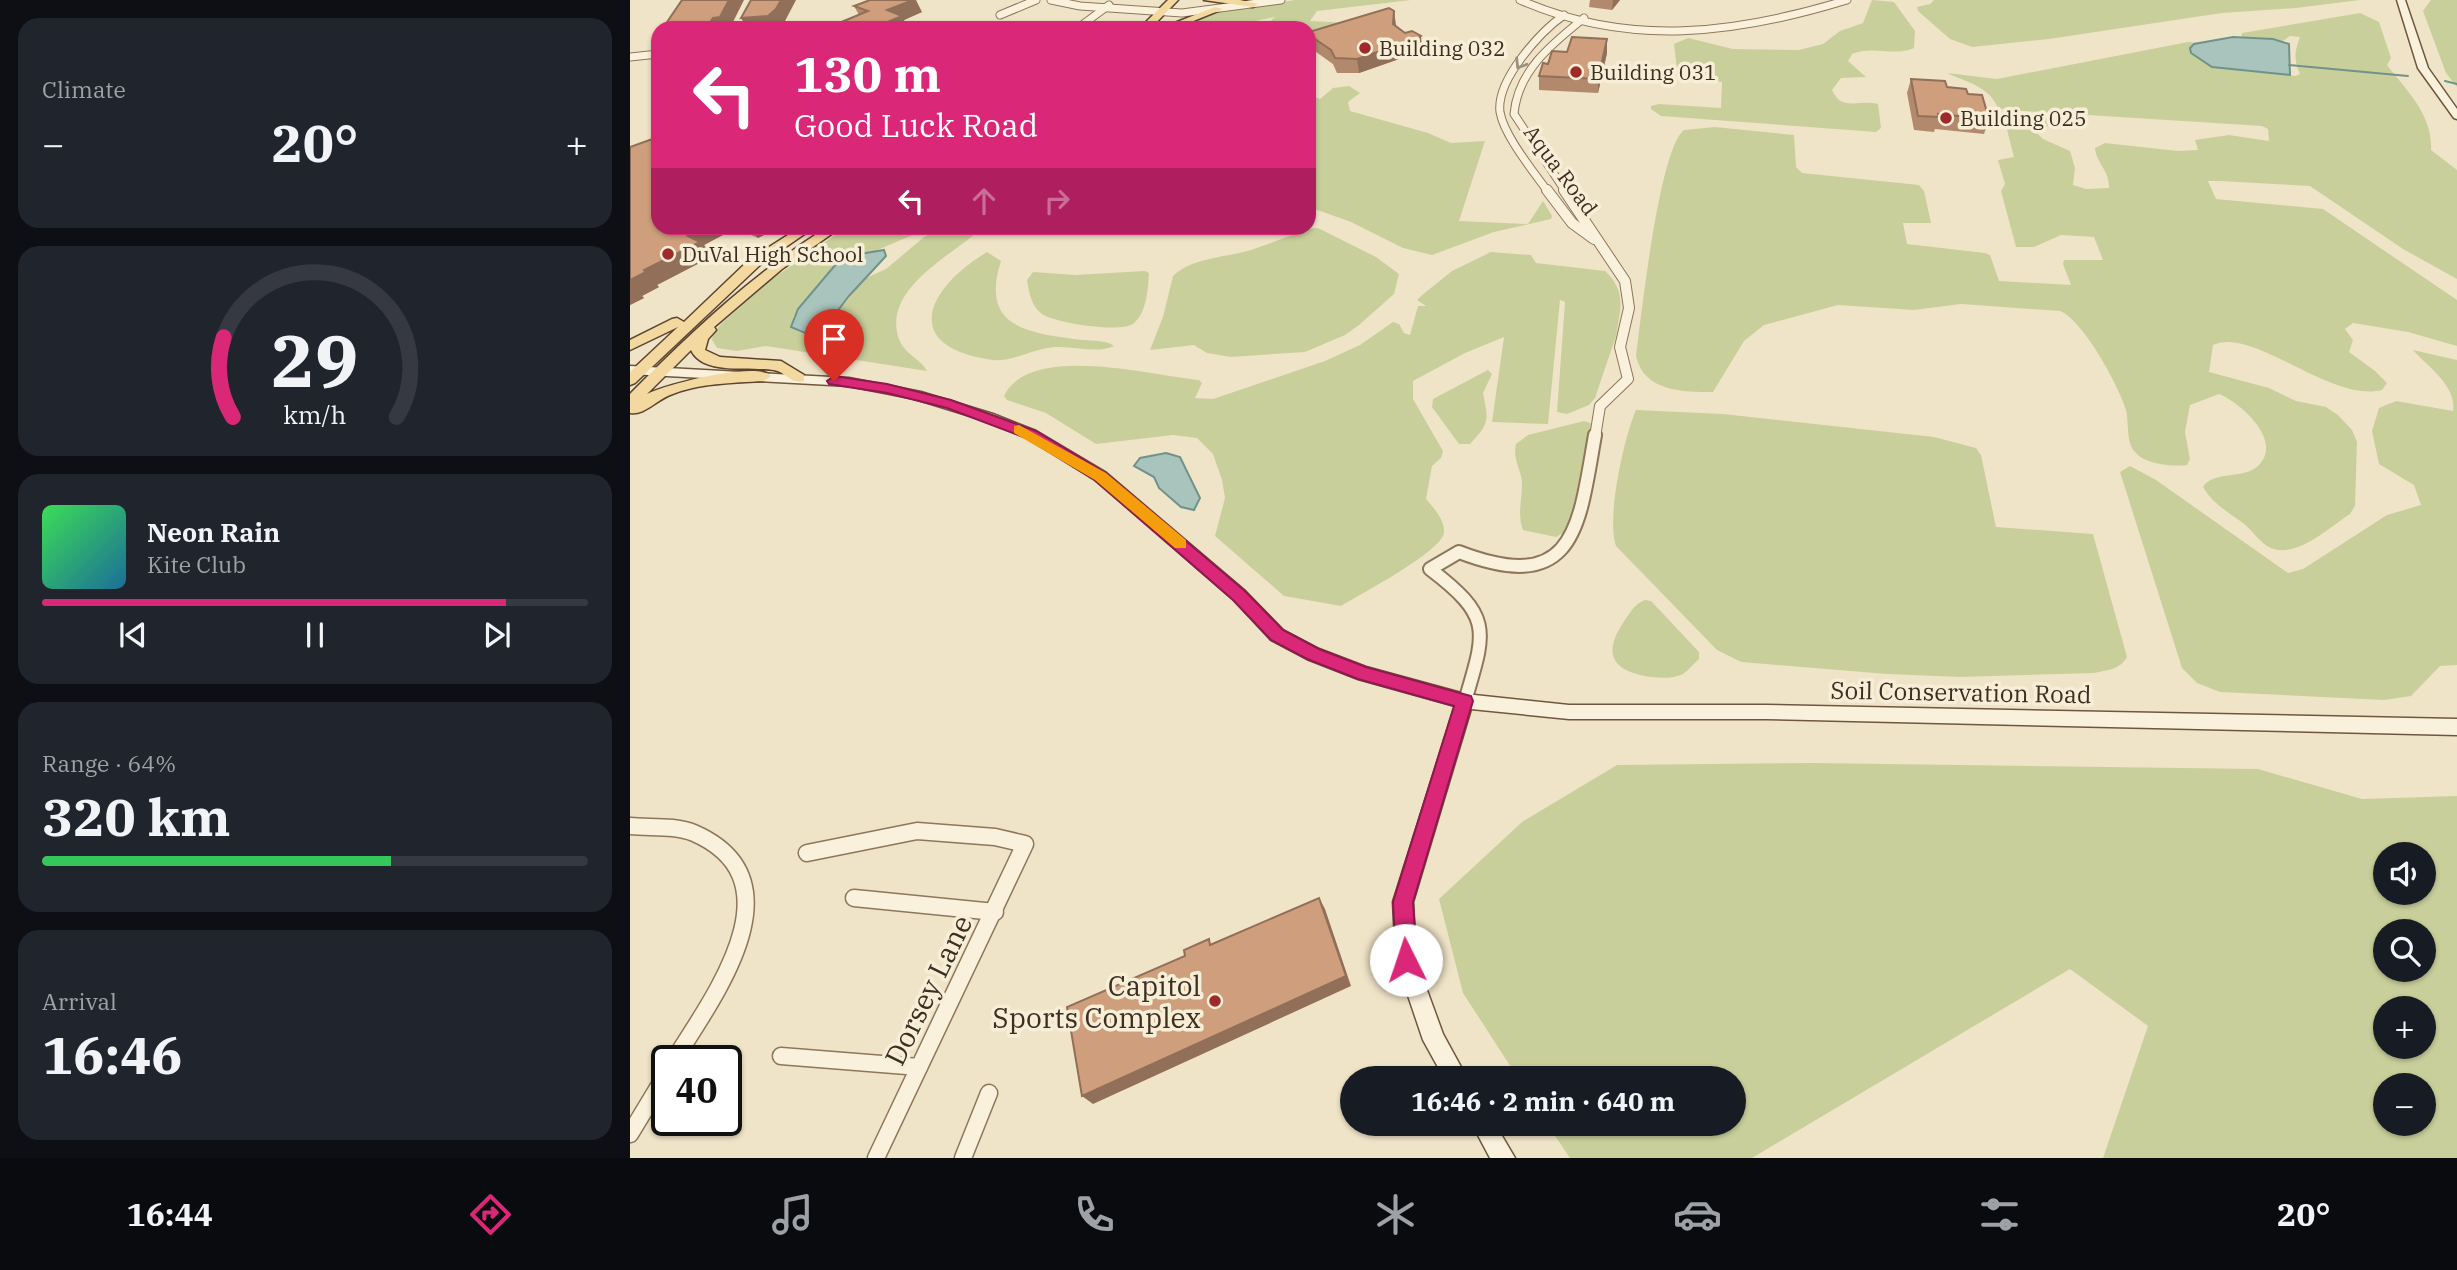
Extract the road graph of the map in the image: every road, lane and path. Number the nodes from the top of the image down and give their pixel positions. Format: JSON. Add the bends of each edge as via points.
{"nodes":[{"id":1,"x":1036,"y":0,"type":"edge"},
{"id":2,"x":1051,"y":0,"type":"edge"},
{"id":3,"x":1113,"y":0,"type":"edge"},
{"id":4,"x":1173,"y":0,"type":"edge"},
{"id":5,"x":1187,"y":0,"type":"edge"},
{"id":6,"x":1209,"y":0,"type":"edge"},
{"id":7,"x":1281,"y":0,"type":"edge"},
{"id":8,"x":1520,"y":0,"type":"edge"},
{"id":9,"x":1533,"y":0,"type":"edge"},
{"id":10,"x":1847,"y":0,"type":"edge"},
{"id":11,"x":2401,"y":0,"type":"edge"},
{"id":12,"x":1253,"y":4,"type":"junction"},
{"id":13,"x":1106,"y":8,"type":"junction"},
{"id":14,"x":1218,"y":9,"type":"junction"},
{"id":15,"x":1162,"y":12,"type":"junction"},
{"id":16,"x":1177,"y":13,"type":"junction"},
{"id":17,"x":1000,"y":15,"type":"dead end"},
{"id":18,"x":1562,"y":15,"type":"junction"},
{"id":19,"x":1581,"y":20,"type":"junction"},
{"id":20,"x":1088,"y":21,"type":"edge"},
{"id":21,"x":1152,"y":21,"type":"edge"},
{"id":22,"x":1168,"y":21,"type":"edge"},
{"id":23,"x":1186,"y":21,"type":"edge"},
{"id":24,"x":651,"y":55,"type":"edge"},
{"id":25,"x":630,"y":57,"type":"edge"},
{"id":26,"x":2457,"y":116,"type":"edge"},
{"id":27,"x":796,"y":235,"type":"edge"},
{"id":28,"x":821,"y":235,"type":"edge"},
{"id":29,"x":1597,"y":242,"type":"junction"},
{"id":30,"x":786,"y":260,"type":"junction"},
{"id":31,"x":734,"y":282,"type":"junction"},
{"id":32,"x":630,"y":346,"type":"edge"},
{"id":33,"x":661,"y":371,"type":"junction"},
{"id":34,"x":633,"y":373,"type":"edge"},
{"id":35,"x":764,"y":376,"type":"junction"},
{"id":36,"x":799,"y":377,"type":"junction"},
{"id":37,"x":630,"y":403,"type":"edge"},
{"id":38,"x":630,"y":413,"type":"edge"},
{"id":39,"x":1465,"y":701,"type":"junction"},
{"id":40,"x":2457,"y":727,"type":"edge"},
{"id":41,"x":630,"y":826,"type":"edge"},
{"id":42,"x":807,"y":853,"type":"dead end"},
{"id":43,"x":854,"y":898,"type":"dead end"},
{"id":44,"x":995,"y":912,"type":"junction"},
{"id":45,"x":683,"y":1045,"type":"edge"},
{"id":46,"x":781,"y":1056,"type":"dead end"},
{"id":47,"x":1449,"y":1066,"type":"edge"},
{"id":48,"x":919,"y":1067,"type":"junction"},
{"id":49,"x":989,"y":1093,"type":"dead end"},
{"id":50,"x":651,"y":1099,"type":"edge"},
{"id":51,"x":630,"y":1134,"type":"edge"},
{"id":52,"x":1490,"y":1136,"type":"edge"},
{"id":53,"x":876,"y":1158,"type":"edge"},
{"id":54,"x":963,"y":1158,"type":"edge"},
{"id":55,"x":1503,"y":1158,"type":"edge"}],
"edges":[{"from":1,"to":17,"type":"street"},
{"from":2,"to":13,"type":"street"},
{"from":3,"to":13,"type":"street"},
{"from":4,"to":15,"type":"main road"},
{"from":5,"to":16,"type":"main road"},
{"from":6,"to":12,"type":"main road"},
{"from":7,"to":12,"type":"street"},
{"from":8,"to":18,"type":"street"},
{"from":9,"to":18,"type":"street"},
{"from":10,"to":19,"type":"street","via":[[1802,14],[1717,29],[1648,31]]},
{"from":11,"to":26,"type":"main road","via":[[2423,68]]},
{"from":12,"to":14,"type":"street"},
{"from":13,"to":15,"type":"street"},
{"from":13,"to":20,"type":"street"},
{"from":14,"to":16,"type":"street"},
{"from":14,"to":23,"type":"main road"},
{"from":15,"to":16,"type":"street"},
{"from":15,"to":21,"type":"main road"},
{"from":16,"to":22,"type":"main road"},
{"from":18,"to":19,"type":"street"},
{"from":18,"to":29,"type":"street","name":"Aqua Road","one_way":true,"via":[[1524,56],[1504,90],[1500,110],[1507,132],[1572,222]]},
{"from":19,"to":29,"type":"street","name":"Aqua Road","via":[[1551,43],[1519,86],[1514,114]]},
{"from":24,"to":25,"type":"street"},
{"from":27,"to":31,"type":"main road"},
{"from":28,"to":30,"type":"main road"},
{"from":29,"to":39,"type":"street","name":"Aqua Road","via":[[1629,292],[1620,347],[1628,379],[1600,406],[1577,531],[1563,550],[1543,563],[1504,564],[1459,552],[1430,569],[1475,606],[1483,630]]},
{"from":30,"to":33,"type":"main road","via":[[717,314]]},
{"from":30,"to":36,"type":"main road","via":[[701,337],[698,351],[720,362],[780,366]]},
{"from":31,"to":32,"type":"main road","via":[[668,328]]},
{"from":31,"to":34,"type":"main road"},
{"from":33,"to":34,"type":"main road","name":"Soil Conservation Road"},
{"from":33,"to":35,"type":"main road","name":"Soil Conservation Road"},
{"from":33,"to":37,"type":"main road"},
{"from":35,"to":36,"type":"main road","name":"Soil Conservation Road"},
{"from":35,"to":38,"type":"main road","via":[[678,387],[657,394]]},
{"from":36,"to":39,"type":"main road","name":"Soil Conservation Road","via":[[916,395],[1031,434],[1100,476],[1239,595],[1277,635],[1364,674]]},
{"from":39,"to":40,"type":"main road","name":"Soil Conservation Road","via":[[1569,712]]},
{"from":39,"to":47,"type":"main road","via":[[1403,902],[1406,960],[1434,1040]]},
{"from":41,"to":45,"type":"street","via":[[692,832],[718,844],[742,873],[749,898],[735,960]]},
{"from":42,"to":44,"type":"street","name":"Dorsey Lane","via":[[917,831],[1025,844]]},
{"from":43,"to":44,"type":"street"},
{"from":44,"to":48,"type":"street","name":"Dorsey Lane"},
{"from":46,"to":48,"type":"street"},
{"from":48,"to":53,"type":"street","name":"Dorsey Lane"},
{"from":49,"to":54,"type":"street"},
{"from":50,"to":51,"type":"street"},
{"from":52,"to":55,"type":"main road"}]}
